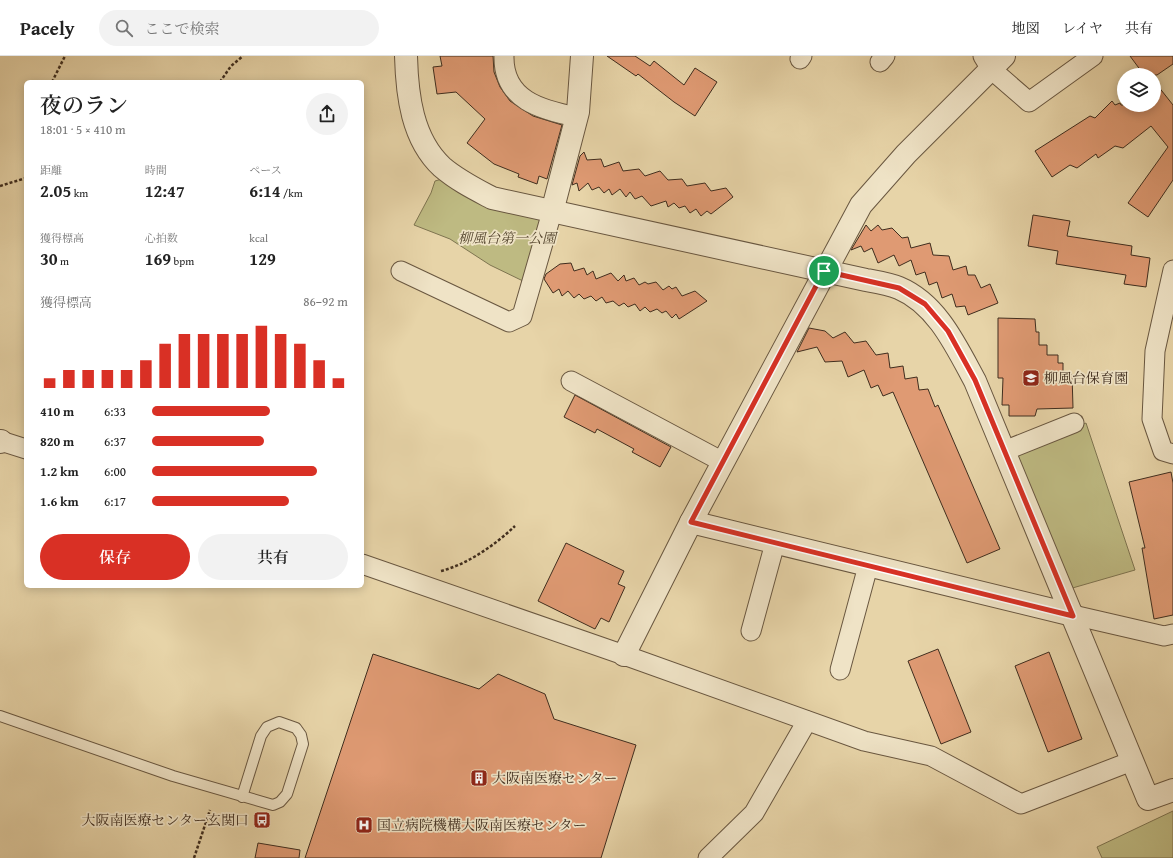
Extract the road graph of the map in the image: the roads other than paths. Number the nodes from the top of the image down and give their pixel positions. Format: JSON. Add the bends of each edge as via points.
{"nodes":[{"id":1,"x":406,"y":56,"type":"edge"},
{"id":2,"x":504,"y":56,"type":"edge"},
{"id":3,"x":582,"y":56,"type":"edge"},
{"id":4,"x":1093,"y":56,"type":"edge"},
{"id":5,"x":993,"y":60,"type":"edge"},
{"id":6,"x":577,"y":116,"type":"junction"},
{"id":7,"x":552,"y":212,"type":"junction"},
{"id":8,"x":1173,"y":270,"type":"edge"},
{"id":9,"x":401,"y":271,"type":"dead end"},
{"id":10,"x":824,"y":271,"type":"junction"},
{"id":11,"x":571,"y":381,"type":"dead end"},
{"id":12,"x":1074,"y":423,"type":"dead end"},
{"id":13,"x":0,"y":442,"type":"edge"},
{"id":14,"x":24,"y":448,"type":"edge"},
{"id":15,"x":1004,"y":451,"type":"junction"},
{"id":16,"x":1173,"y":454,"type":"edge"},
{"id":17,"x":723,"y":462,"type":"junction"},
{"id":18,"x":691,"y":522,"type":"junction"},
{"id":19,"x":775,"y":543,"type":"junction"},
{"id":20,"x":364,"y":565,"type":"edge"},
{"id":21,"x":868,"y":566,"type":"junction"},
{"id":22,"x":1073,"y":616,"type":"junction"},
{"id":23,"x":751,"y":631,"type":"dead end"},
{"id":24,"x":1173,"y":634,"type":"edge"},
{"id":25,"x":624,"y":655,"type":"junction"},
{"id":26,"x":840,"y":670,"type":"dead end"},
{"id":27,"x":0,"y":716,"type":"edge"},
{"id":28,"x":806,"y":721,"type":"junction"},
{"id":29,"x":1132,"y":760,"type":"junction"},
{"id":30,"x":1173,"y":790,"type":"edge"},
{"id":31,"x":242,"y":797,"type":"junction"},
{"id":32,"x":708,"y":858,"type":"edge"}],
"edges":[{"from":1,"to":7,"type":"street","via":[[410,109],[423,141],[442,166],[462,182],[492,198]]},
{"from":2,"to":6,"type":"street","via":[[509,83],[524,100],[551,112]]},
{"from":3,"to":6,"type":"street"},
{"from":4,"to":5,"type":"street","via":[[1029,102]]},
{"from":5,"to":10,"type":"street","via":[[861,205]]},
{"from":6,"to":7,"type":"street"},
{"from":7,"to":9,"type":"street","via":[[522,316],[509,322]]},
{"from":7,"to":10,"type":"street"},
{"from":8,"to":16,"type":"street","via":[[1155,351],[1152,419],[1163,451]]},
{"from":10,"to":15,"type":"street","via":[[899,288],[925,304],[948,331],[975,380]]},
{"from":10,"to":17,"type":"street"},
{"from":11,"to":17,"type":"street"},
{"from":12,"to":15,"type":"street"},
{"from":13,"to":14,"type":"street"},
{"from":15,"to":22,"type":"street"},
{"from":17,"to":18,"type":"street"},
{"from":18,"to":19,"type":"street"},
{"from":18,"to":25,"type":"street"},
{"from":19,"to":21,"type":"street"},
{"from":19,"to":23,"type":"street"},
{"from":20,"to":25,"type":"street"},
{"from":21,"to":22,"type":"street"},
{"from":21,"to":26,"type":"street"},
{"from":22,"to":24,"type":"street","via":[[1164,636]]},
{"from":22,"to":29,"type":"street"},
{"from":25,"to":28,"type":"street"},
{"from":27,"to":31,"type":"lane"},
{"from":28,"to":29,"type":"street","via":[[864,741],[931,756],[1021,804]]},
{"from":28,"to":32,"type":"street","via":[[754,813]]},
{"from":29,"to":30,"type":"street","via":[[1148,800]]},
{"from":31,"to":31,"type":"lane","via":[[261,736],[267,727],[279,722],[296,728],[303,744],[287,794],[273,805]]}]}
